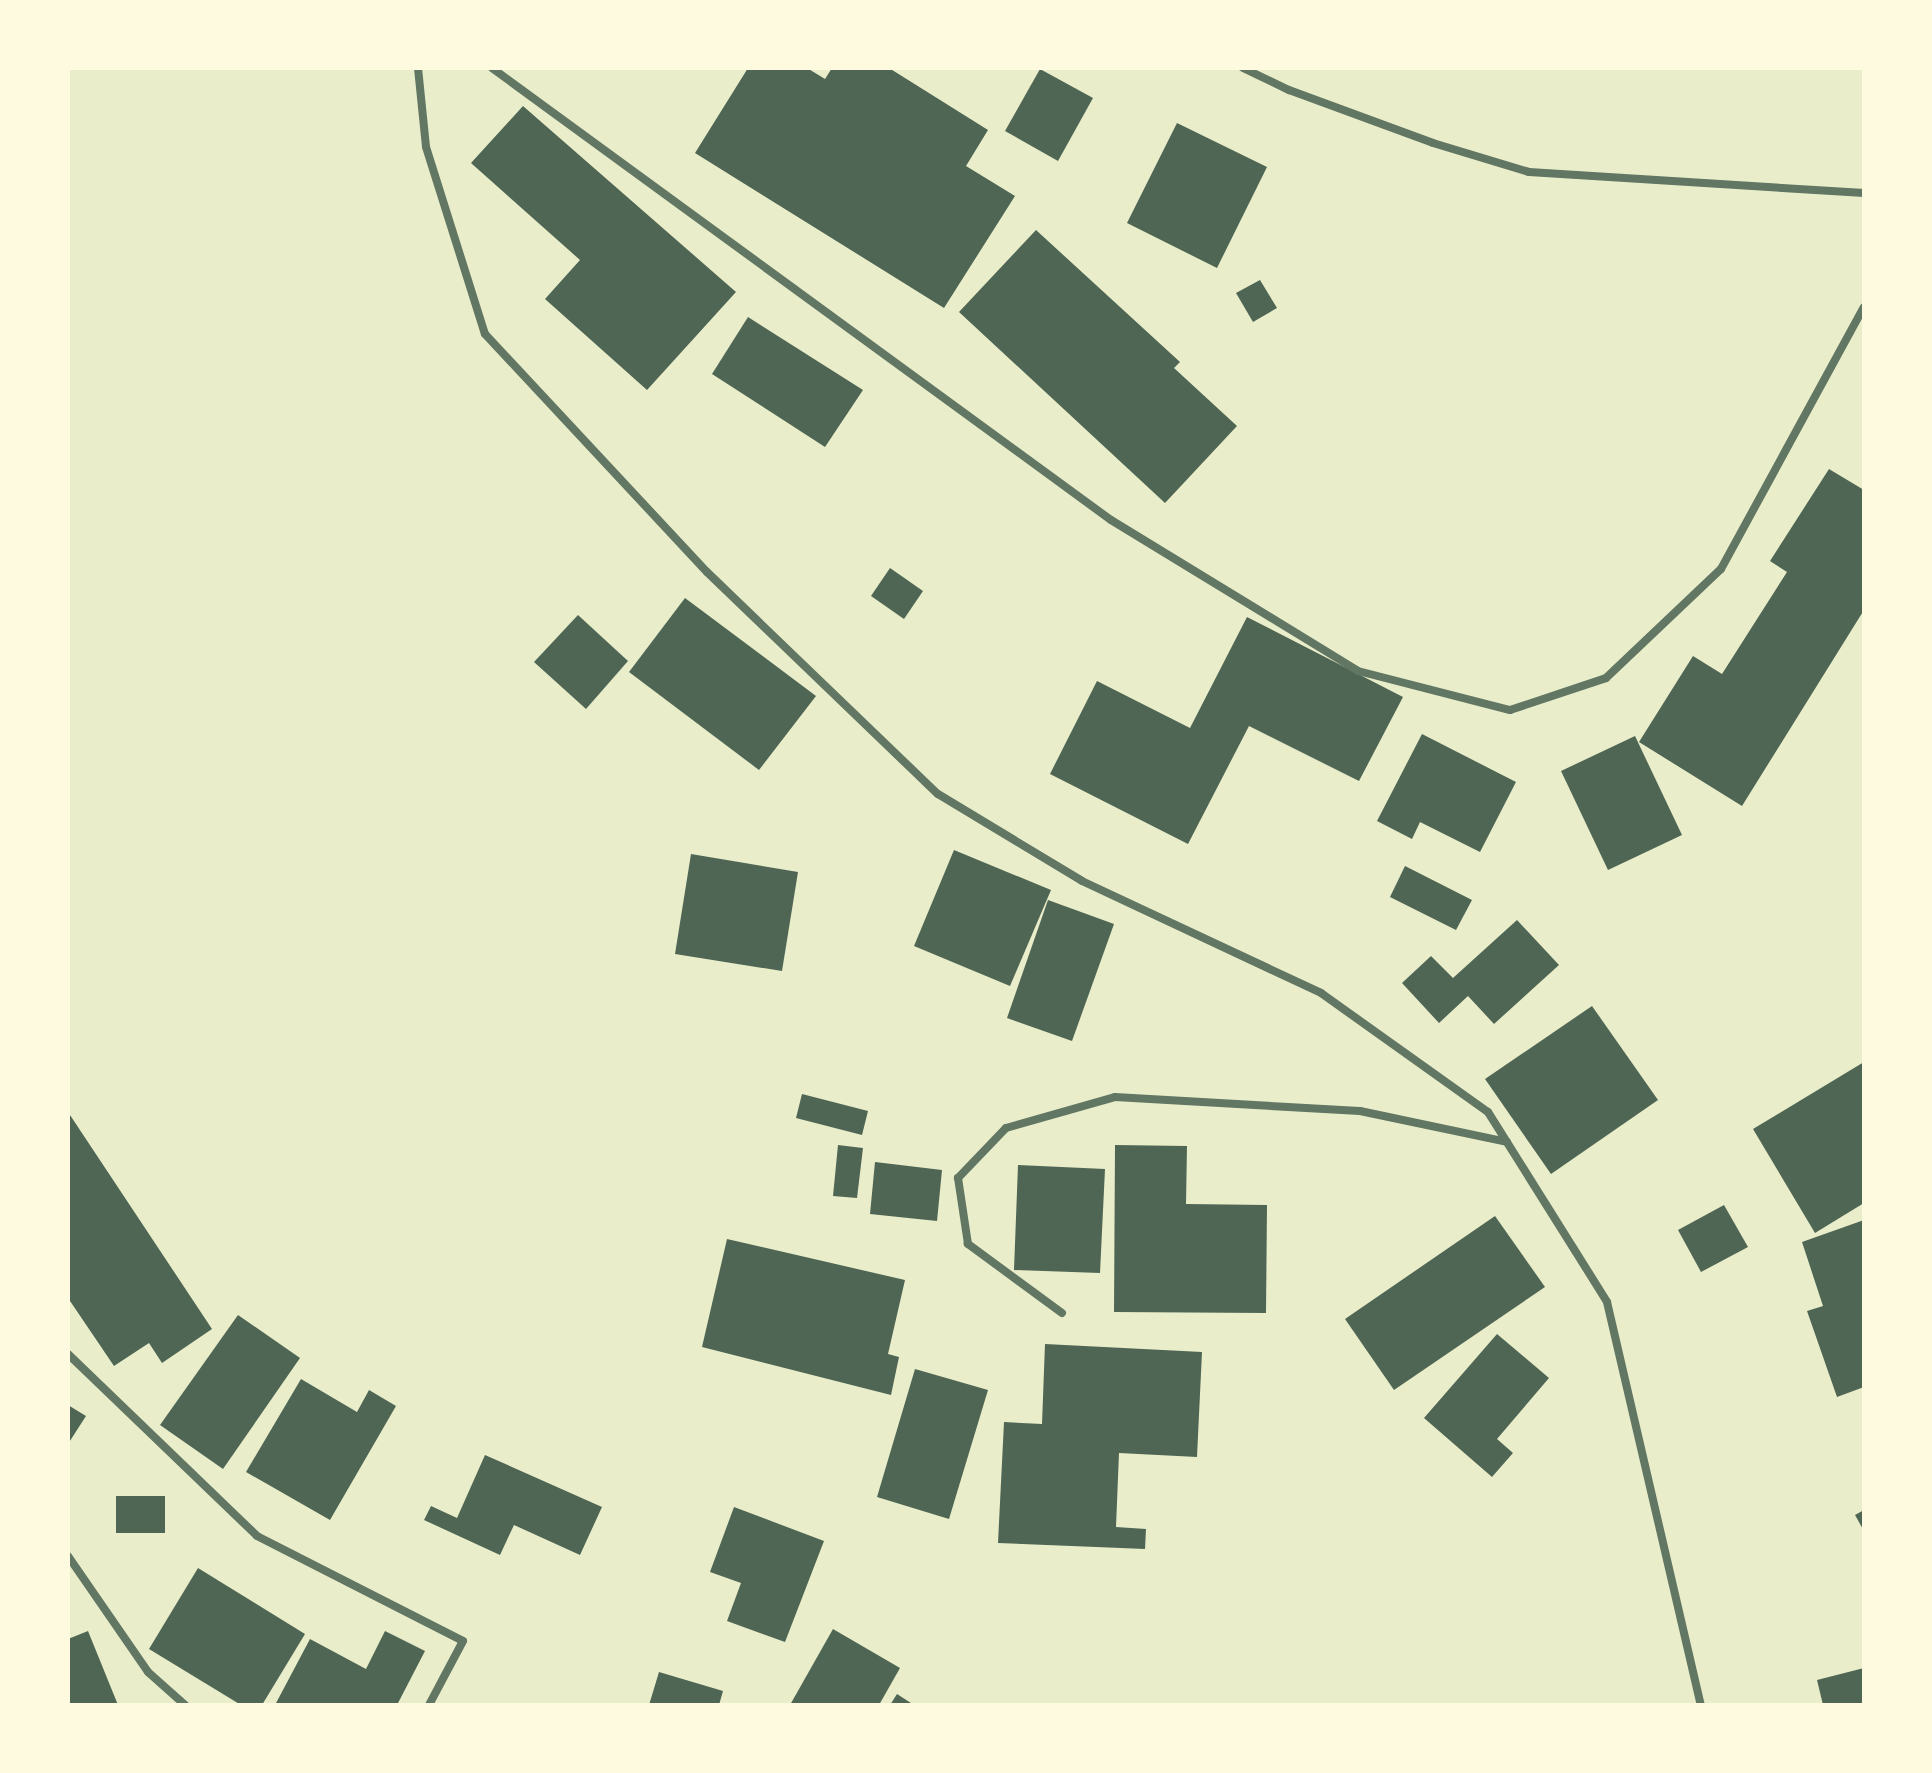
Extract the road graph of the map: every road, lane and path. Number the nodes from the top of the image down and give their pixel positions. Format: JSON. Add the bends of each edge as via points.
{"nodes":[{"id":1,"x":418,"y":68,"type":"edge"},
{"id":2,"x":492,"y":68,"type":"edge"},
{"id":3,"x":1243,"y":68,"type":"edge"},
{"id":4,"x":1864,"y":193,"type":"edge"},
{"id":5,"x":1864,"y":307,"type":"edge"},
{"id":6,"x":1507,"y":1142,"type":"junction"},
{"id":7,"x":1062,"y":1313,"type":"dead end"},
{"id":8,"x":68,"y":1354,"type":"edge"},
{"id":9,"x":68,"y":1556,"type":"edge"},
{"id":10,"x":185,"y":1705,"type":"edge"},
{"id":11,"x":429,"y":1705,"type":"edge"},
{"id":12,"x":1701,"y":1705,"type":"edge"}],
"edges":[{"from":1,"to":6,"type":"street","via":[[426,147],[485,334],[707,572],[938,794],[1082,881],[1321,993],[1488,1112]]},
{"from":2,"to":5,"type":"street","via":[[1111,520],[1358,671],[1510,710],[1606,678],[1721,569]]},
{"from":3,"to":4,"type":"street","via":[[1361,117],[1529,172]]},
{"from":6,"to":7,"type":"street","via":[[1360,1111],[1115,1097],[1006,1128],[958,1178],[968,1244]]},
{"from":6,"to":12,"type":"street","via":[[1607,1302]]},
{"from":8,"to":11,"type":"street","via":[[257,1536],[463,1641]]},
{"from":9,"to":10,"type":"street","via":[[148,1672]]}]}
